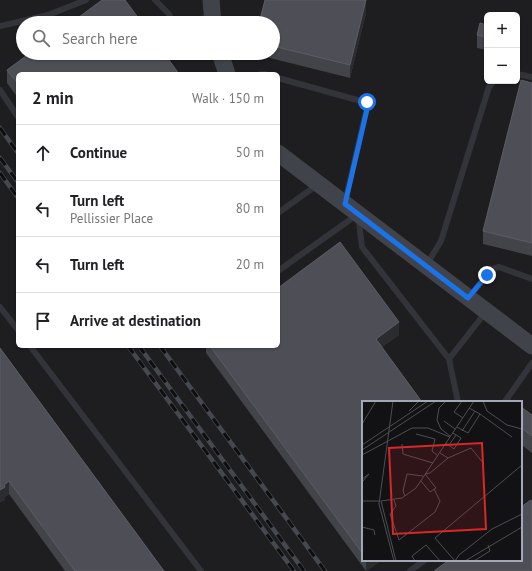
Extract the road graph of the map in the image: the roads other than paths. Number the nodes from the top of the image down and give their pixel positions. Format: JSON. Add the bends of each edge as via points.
{"nodes":[{"id":1,"x":86,"y":0,"type":"edge"},
{"id":2,"x":155,"y":0,"type":"edge"},
{"id":3,"x":44,"y":16,"type":"edge"},
{"id":4,"x":170,"y":16,"type":"edge"},
{"id":5,"x":16,"y":22,"type":"edge"},
{"id":6,"x":0,"y":26,"type":"edge"},
{"id":7,"x":222,"y":60,"type":"edge"},
{"id":8,"x":226,"y":72,"type":"edge"},
{"id":9,"x":520,"y":75,"type":"edge"},
{"id":10,"x":532,"y":77,"type":"edge"},
{"id":11,"x":280,"y":79,"type":"edge"},
{"id":12,"x":492,"y":84,"type":"edge"},
{"id":13,"x":0,"y":90,"type":"edge"},
{"id":14,"x":16,"y":114,"type":"edge"},
{"id":15,"x":280,"y":155,"type":"edge"},
{"id":16,"x":319,"y":184,"type":"junction"},
{"id":17,"x":351,"y":209,"type":"junction"},
{"id":18,"x":280,"y":212,"type":"edge"},
{"id":19,"x":426,"y":266,"type":"junction"},
{"id":20,"x":280,"y":269,"type":"edge"},
{"id":21,"x":532,"y":280,"type":"edge"},
{"id":22,"x":468,"y":298,"type":"junction"},
{"id":23,"x":0,"y":307,"type":"edge"},
{"id":24,"x":486,"y":311,"type":"junction"},
{"id":25,"x":16,"y":327,"type":"edge"},
{"id":26,"x":532,"y":346,"type":"edge"},
{"id":27,"x":32,"y":348,"type":"edge"},
{"id":28,"x":449,"y":359,"type":"junction"},
{"id":29,"x":532,"y":363,"type":"edge"},
{"id":30,"x":530,"y":371,"type":"edge"},
{"id":31,"x":458,"y":401,"type":"edge"},
{"id":32,"x":508,"y":401,"type":"edge"},
{"id":33,"x":424,"y":561,"type":"edge"},
{"id":34,"x":201,"y":571,"type":"edge"},
{"id":35,"x":410,"y":571,"type":"edge"}],
"edges":[{"from":1,"to":3,"type":"lane"},
{"from":2,"to":4,"type":"lane"},
{"from":5,"to":6,"type":"lane"},
{"from":7,"to":8,"type":"main road"},
{"from":9,"to":10,"type":"lane"},
{"from":11,"to":17,"type":"lane","via":[[368,103]]},
{"from":12,"to":19,"type":"lane","via":[[441,241]]},
{"from":13,"to":14,"type":"lane"},
{"from":15,"to":16,"type":"main road"},
{"from":16,"to":17,"type":"main road"},
{"from":16,"to":18,"type":"lane"},
{"from":17,"to":19,"type":"main road"},
{"from":17,"to":20,"type":"lane"},
{"from":17,"to":28,"type":"lane","via":[[362,247]]},
{"from":19,"to":22,"type":"main road"},
{"from":21,"to":22,"type":"lane","via":[[499,267],[492,269]]},
{"from":22,"to":24,"type":"main road"},
{"from":23,"to":25,"type":"lane"},
{"from":24,"to":26,"type":"main road"},
{"from":24,"to":28,"type":"lane"},
{"from":27,"to":34,"type":"lane"},
{"from":28,"to":31,"type":"lane"},
{"from":29,"to":30,"type":"lane"},
{"from":30,"to":32,"type":"lane"},
{"from":33,"to":35,"type":"lane"}]}
